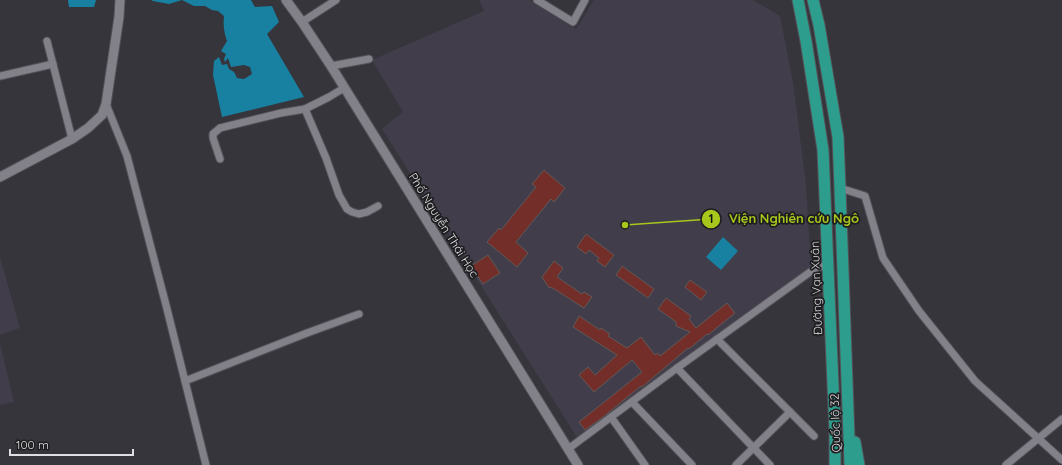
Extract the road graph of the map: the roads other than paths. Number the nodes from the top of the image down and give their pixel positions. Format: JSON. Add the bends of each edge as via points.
{"nodes":[{"id":1,"x":120,"y":0,"type":"edge"},
{"id":2,"x":336,"y":0,"type":"edge"},
{"id":3,"x":537,"y":0,"type":"edge"},
{"id":4,"x":585,"y":0,"type":"edge"},
{"id":5,"x":798,"y":0,"type":"edge"},
{"id":6,"x":813,"y":0,"type":"edge"},
{"id":7,"x":287,"y":1,"type":"edge"},
{"id":8,"x":302,"y":22,"type":"junction"},
{"id":9,"x":47,"y":41,"type":"dead end"},
{"id":10,"x":369,"y":59,"type":"dead end"},
{"id":11,"x":53,"y":64,"type":"junction"},
{"id":12,"x":330,"y":66,"type":"junction"},
{"id":13,"x":0,"y":76,"type":"edge"},
{"id":14,"x":344,"y":88,"type":"junction"},
{"id":15,"x":106,"y":104,"type":"junction"},
{"id":16,"x":305,"y":109,"type":"junction"},
{"id":17,"x":72,"y":139,"type":"junction"},
{"id":18,"x":220,"y":159,"type":"dead end"},
{"id":19,"x":0,"y":177,"type":"edge"},
{"id":20,"x":840,"y":188,"type":"junction"},
{"id":21,"x":378,"y":206,"type":"dead end"},
{"id":22,"x":828,"y":265,"type":"junction"},
{"id":23,"x":359,"y":314,"type":"dead end"},
{"id":24,"x":718,"y":339,"type":"junction"},
{"id":25,"x":677,"y":368,"type":"junction"},
{"id":26,"x":185,"y":381,"type":"junction"},
{"id":27,"x":847,"y":381,"type":"junction"},
{"id":28,"x":632,"y":402,"type":"junction"},
{"id":29,"x":790,"y":412,"type":"junction"},
{"id":30,"x":611,"y":417,"type":"junction"},
{"id":31,"x":1062,"y":419,"type":"edge"},
{"id":32,"x":835,"y":432,"type":"junction"},
{"id":33,"x":814,"y":436,"type":"dead end"},
{"id":34,"x":1038,"y":439,"type":"junction"},
{"id":35,"x":753,"y":448,"type":"junction"},
{"id":36,"x":568,"y":449,"type":"junction"},
{"id":37,"x":1062,"y":460,"type":"edge"},
{"id":38,"x":206,"y":465,"type":"edge"},
{"id":39,"x":578,"y":465,"type":"edge"},
{"id":40,"x":645,"y":465,"type":"edge"},
{"id":41,"x":692,"y":465,"type":"edge"},
{"id":42,"x":736,"y":465,"type":"edge"},
{"id":43,"x":770,"y":465,"type":"edge"},
{"id":44,"x":830,"y":465,"type":"edge"},
{"id":45,"x":835,"y":465,"type":"edge"},
{"id":46,"x":850,"y":465,"type":"edge"},
{"id":47,"x":859,"y":465,"type":"edge"},
{"id":48,"x":1006,"y":465,"type":"edge"}],
"edges":[{"from":1,"to":15,"type":"main road"},
{"from":2,"to":8,"type":"street"},
{"from":3,"to":4,"type":"street","via":[[572,22]]},
{"from":5,"to":22,"type":"highway","name":"Đường Vạn Xuân","via":[[823,150]]},
{"from":6,"to":20,"type":"highway","via":[[838,137]]},
{"from":7,"to":8,"type":"main road","name":"Phố Nguyễn Thái Học"},
{"from":8,"to":12,"type":"main road","name":"Phố Nguyễn Thái Học"},
{"from":9,"to":11,"type":"street"},
{"from":10,"to":12,"type":"street"},
{"from":11,"to":13,"type":"street"},
{"from":11,"to":17,"type":"street"},
{"from":12,"to":14,"type":"main road","name":"Phố Nguyễn Thái Học"},
{"from":14,"to":16,"type":"street"},
{"from":14,"to":36,"type":"main road","name":"Phố Nguyễn Thái Học"},
{"from":15,"to":17,"type":"main road","via":[[102,115]]},
{"from":15,"to":26,"type":"street","via":[[127,156]]},
{"from":16,"to":18,"type":"street","via":[[220,128],[213,134]]},
{"from":16,"to":21,"type":"street","via":[[329,164],[339,196],[347,209],[359,214]]},
{"from":17,"to":19,"type":"main road"},
{"from":20,"to":27,"type":"highway"},
{"from":20,"to":34,"type":"street","via":[[865,196],[883,258],[919,311],[975,381]]},
{"from":22,"to":24,"type":"street","via":[[817,267]]},
{"from":22,"to":32,"type":"highway","name":"Đường Vạn Xuân"},
{"from":23,"to":26,"type":"street"},
{"from":24,"to":25,"type":"street"},
{"from":24,"to":29,"type":"street"},
{"from":25,"to":28,"type":"street"},
{"from":25,"to":35,"type":"street"},
{"from":26,"to":38,"type":"street"},
{"from":27,"to":46,"type":"highway","name":"Quốc lộ 32"},
{"from":27,"to":47,"type":"highway"},
{"from":28,"to":30,"type":"street"},
{"from":28,"to":41,"type":"street"},
{"from":29,"to":33,"type":"street"},
{"from":29,"to":35,"type":"street"},
{"from":30,"to":36,"type":"street"},
{"from":30,"to":40,"type":"street"},
{"from":31,"to":34,"type":"street"},
{"from":32,"to":44,"type":"highway"},
{"from":32,"to":45,"type":"highway","name":"Quốc lộ 32"},
{"from":34,"to":37,"type":"street"},
{"from":34,"to":48,"type":"street"},
{"from":35,"to":42,"type":"street"},
{"from":35,"to":43,"type":"street"},
{"from":36,"to":39,"type":"main road","name":"Phố Nguyễn Thái Học"}]}
